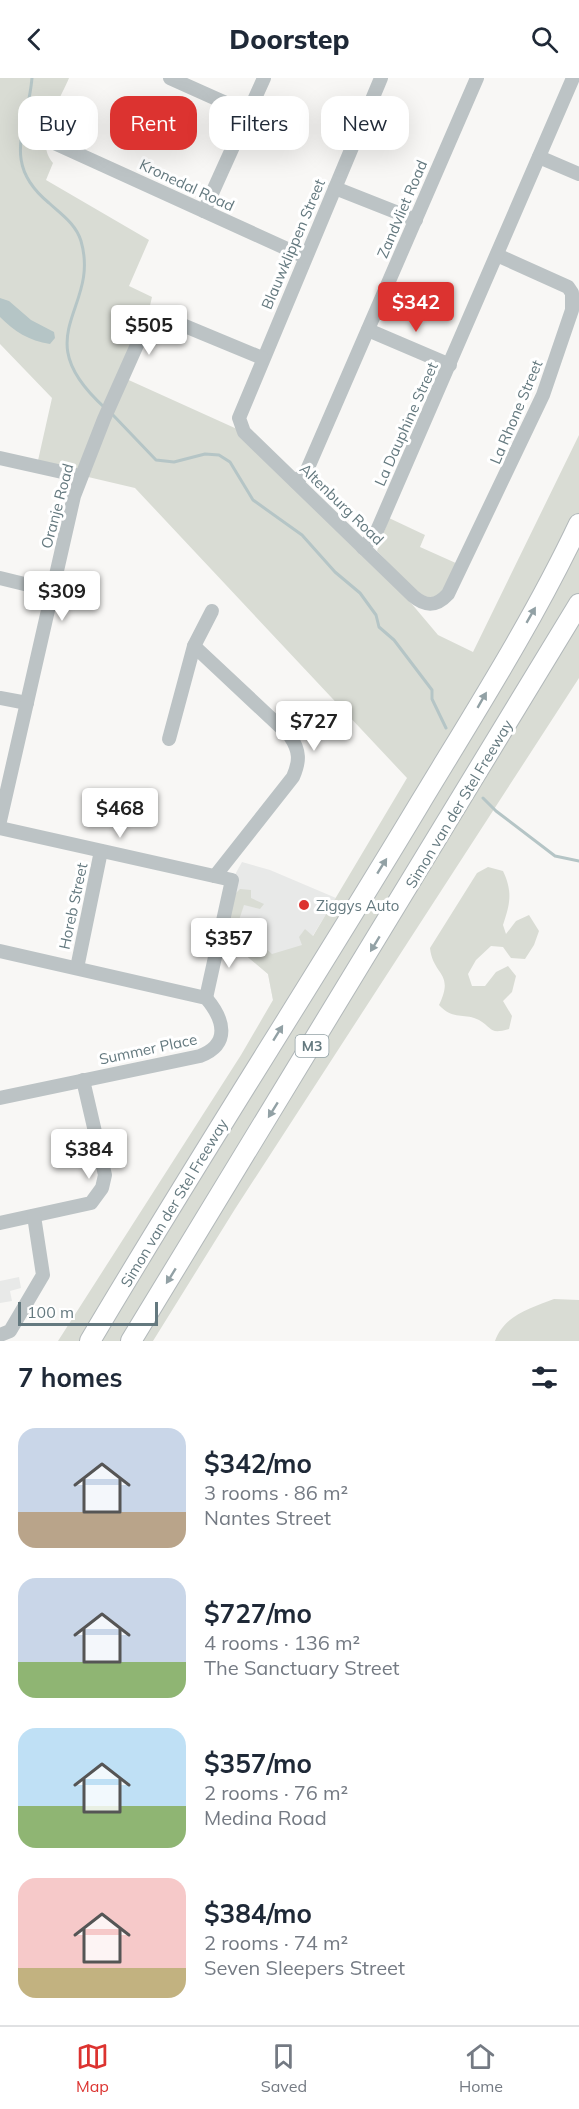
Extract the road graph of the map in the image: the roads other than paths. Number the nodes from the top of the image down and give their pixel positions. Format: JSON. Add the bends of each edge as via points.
{"nodes":[{"id":1,"x":170,"y":78,"type":"edge"},
{"id":2,"x":264,"y":78,"type":"edge"},
{"id":3,"x":381,"y":78,"type":"edge"},
{"id":4,"x":477,"y":78,"type":"edge"},
{"id":5,"x":573,"y":78,"type":"edge"},
{"id":6,"x":210,"y":96,"type":"edge"},
{"id":7,"x":256,"y":96,"type":"edge"},
{"id":8,"x":71,"y":150,"type":"edge"},
{"id":9,"x":231,"y":150,"type":"edge"},
{"id":10,"x":539,"y":157,"type":"junction"},
{"id":11,"x":579,"y":174,"type":"edge"},
{"id":12,"x":335,"y":188,"type":"junction"},
{"id":13,"x":204,"y":211,"type":"junction"},
{"id":14,"x":416,"y":220,"type":"junction"},
{"id":15,"x":497,"y":255,"type":"junction"},
{"id":16,"x":305,"y":257,"type":"junction"},
{"id":17,"x":369,"y":330,"type":"junction"},
{"id":18,"x":262,"y":358,"type":"junction"},
{"id":19,"x":450,"y":365,"type":"junction"},
{"id":20,"x":239,"y":422,"type":"joint"},
{"id":21,"x":0,"y":458,"type":"edge"},
{"id":22,"x":80,"y":476,"type":"junction"},
{"id":23,"x":296,"y":482,"type":"junction"},
{"id":24,"x":579,"y":524,"type":"edge"},
{"id":25,"x":363,"y":548,"type":"junction"},
{"id":26,"x":0,"y":578,"type":"edge"},
{"id":27,"x":53,"y":591,"type":"junction"},
{"id":28,"x":579,"y":604,"type":"edge"},
{"id":29,"x":427,"y":605,"type":"joint"},
{"id":30,"x":212,"y":611,"type":"dead end"},
{"id":31,"x":579,"y":629,"type":"edge"},
{"id":32,"x":194,"y":646,"type":"junction"},
{"id":33,"x":0,"y":698,"type":"edge"},
{"id":34,"x":27,"y":704,"type":"junction"},
{"id":35,"x":169,"y":738,"type":"dead end"},
{"id":36,"x":492,"y":750,"type":"junction"},
{"id":37,"x":0,"y":821,"type":"edge"},
{"id":38,"x":0,"y":828,"type":"edge"},
{"id":39,"x":101,"y":851,"type":"junction"},
{"id":40,"x":215,"y":876,"type":"junction"},
{"id":41,"x":0,"y":951,"type":"edge"},
{"id":42,"x":76,"y":968,"type":"junction"},
{"id":43,"x":206,"y":998,"type":"junction"},
{"id":44,"x":83,"y":1080,"type":"junction"},
{"id":45,"x":0,"y":1098,"type":"edge"},
{"id":46,"x":34,"y":1216,"type":"junction"},
{"id":47,"x":0,"y":1223,"type":"edge"},
{"id":48,"x":0,"y":1335,"type":"edge"},
{"id":49,"x":90,"y":1341,"type":"edge"},
{"id":50,"x":131,"y":1341,"type":"edge"}],
"edges":[{"from":1,"to":6,"type":"street"},
{"from":2,"to":7,"type":"street"},
{"from":3,"to":12,"type":"street","name":"Blauwklippen Street"},
{"from":4,"to":14,"type":"street","name":"Zandvliet Road"},
{"from":5,"to":10,"type":"street","name":"La Dauphine Street"},
{"from":8,"to":13,"type":"street","name":"Kronedal Road"},
{"from":9,"to":13,"type":"street"},
{"from":10,"to":11,"type":"street"},
{"from":10,"to":15,"type":"street","name":"La Dauphine Street"},
{"from":12,"to":14,"type":"street"},
{"from":12,"to":16,"type":"street","name":"Blauwklippen Street"},
{"from":13,"to":16,"type":"street","name":"Kronedal Road"},
{"from":14,"to":17,"type":"street","name":"Zandvliet Road"},
{"from":15,"to":19,"type":"street","name":"La Dauphine Street"},
{"from":15,"to":29,"type":"street","name":"La Rhone Street","via":[[567,287],[572,293],[572,310],[543,395],[508,473],[448,594]]},
{"from":16,"to":18,"type":"street","name":"Blauwklippen Street"},
{"from":17,"to":19,"type":"street"},
{"from":17,"to":23,"type":"street","name":"Zandvliet Road","via":[[307,470]]},
{"from":18,"to":20,"type":"street","name":"Blauwklippen Street","via":[[239,411]]},
{"from":18,"to":22,"type":"street","name":"Oranje Road","via":[[168,319],[155,318],[145,327]]},
{"from":19,"to":25,"type":"street","name":"La Dauphine Street","via":[[376,533]]},
{"from":20,"to":23,"type":"street","name":"Altenburg Road","via":[[244,432]]},
{"from":21,"to":22,"type":"street"},
{"from":22,"to":27,"type":"street","name":"Oranje Road"},
{"from":23,"to":25,"type":"street","name":"Altenburg Road"},
{"from":49,"to":24,"type":"highway","name":"Simon van der Stel Freeway","number":"M3","one_way":true,"via":[[393,849],[546,589]]},
{"from":25,"to":29,"type":"street","name":"Altenburg Road"},
{"from":26,"to":27,"type":"street"},
{"from":27,"to":34,"type":"street","name":"Oranje Road"},
{"from":28,"to":36,"type":"highway","name":"Simon van der Stel Freeway","number":"M3"},
{"from":30,"to":32,"type":"street"},
{"from":31,"to":36,"type":"highway","via":[[516,724]]},
{"from":32,"to":35,"type":"street"},
{"from":32,"to":40,"type":"street","via":[[298,747],[293,777]]},
{"from":33,"to":34,"type":"street"},
{"from":34,"to":37,"type":"street","name":"Oranje Road"},
{"from":36,"to":50,"type":"highway","name":"Simon van der Stel Freeway","number":"M3","one_way":true},
{"from":38,"to":39,"type":"street"},
{"from":39,"to":40,"type":"street"},
{"from":39,"to":42,"type":"street","name":"Horeb Street"},
{"from":40,"to":43,"type":"street","via":[[232,880]]},
{"from":41,"to":42,"type":"street"},
{"from":42,"to":43,"type":"street"},
{"from":43,"to":44,"type":"street","name":"Summer Place","via":[[219,1018],[222,1032],[210,1052]]},
{"from":44,"to":45,"type":"street","name":"Summer Place"},
{"from":44,"to":46,"type":"street","via":[[105,1181],[91,1203]]},
{"from":46,"to":47,"type":"street"},
{"from":46,"to":48,"type":"street","via":[[43,1275],[10,1331]]}]}
